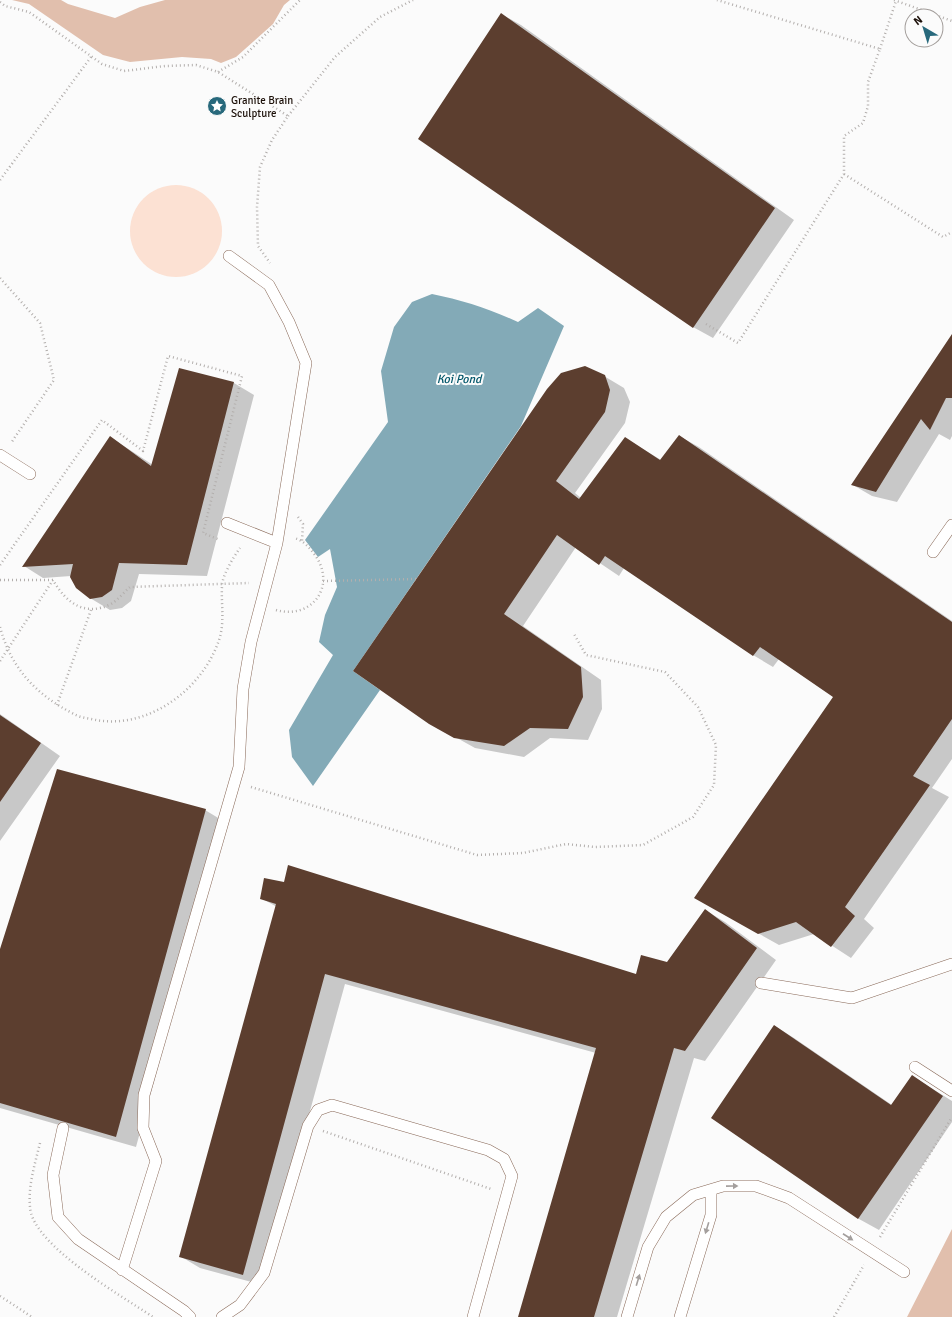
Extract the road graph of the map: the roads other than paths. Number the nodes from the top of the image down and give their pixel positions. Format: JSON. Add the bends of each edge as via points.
{"nodes":[{"id":1,"x":228,"y":256,"type":"dead end"},
{"id":2,"x":1,"y":455,"type":"edge"},
{"id":3,"x":30,"y":474,"type":"dead end"},
{"id":4,"x":227,"y":523,"type":"dead end"},
{"id":5,"x":952,"y":525,"type":"edge"},
{"id":6,"x":277,"y":543,"type":"junction"},
{"id":7,"x":933,"y":552,"type":"dead end"},
{"id":8,"x":952,"y":964,"type":"edge"},
{"id":9,"x":761,"y":983,"type":"dead end"},
{"id":10,"x":915,"y":1067,"type":"dead end"},
{"id":11,"x":952,"y":1091,"type":"edge"},
{"id":12,"x":63,"y":1128,"type":"dead end"},
{"id":13,"x":711,"y":1190,"type":"junction"},
{"id":14,"x":122,"y":1270,"type":"junction"},
{"id":15,"x":904,"y":1272,"type":"dead end"},
{"id":16,"x":190,"y":1317,"type":"edge"},
{"id":17,"x":222,"y":1317,"type":"edge"},
{"id":18,"x":473,"y":1317,"type":"edge"},
{"id":19,"x":627,"y":1317,"type":"edge"},
{"id":20,"x":680,"y":1317,"type":"edge"}],
"edges":[{"from":1,"to":6,"type":"lane","via":[[269,285],[290,322],[306,363]]},
{"from":2,"to":3,"type":"lane"},
{"from":4,"to":6,"type":"lane"},
{"from":5,"to":7,"type":"lane"},
{"from":6,"to":14,"type":"lane","via":[[251,642],[243,689],[239,767],[144,1095],[143,1128],[156,1161]]},
{"from":8,"to":9,"type":"lane","via":[[852,998]]},
{"from":10,"to":11,"type":"lane"},
{"from":12,"to":14,"type":"lane","via":[[53,1175],[58,1217],[78,1239]]},
{"from":13,"to":15,"type":"lane","one_way":true,"via":[[723,1186],[756,1186],[789,1198]]},
{"from":19,"to":13,"type":"lane","one_way":true,"via":[[648,1247],[666,1217],[693,1195]]},
{"from":13,"to":20,"type":"lane","one_way":true,"via":[[711,1215]]},
{"from":14,"to":16,"type":"lane"},
{"from":17,"to":18,"type":"lane","via":[[240,1305],[264,1273],[308,1126],[318,1110],[332,1105],[488,1150],[504,1159],[512,1176]]}]}
